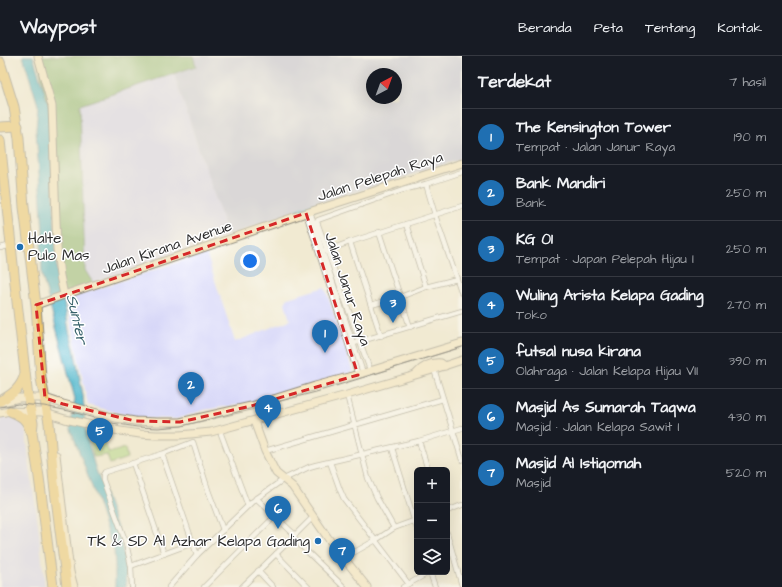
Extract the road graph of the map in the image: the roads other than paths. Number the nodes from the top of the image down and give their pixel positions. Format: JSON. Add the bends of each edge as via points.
{"nodes":[{"id":1,"x":38,"y":56,"type":"edge"},
{"id":2,"x":0,"y":62,"type":"edge"},
{"id":3,"x":18,"y":126,"type":"junction"},
{"id":4,"x":0,"y":127,"type":"edge"},
{"id":5,"x":0,"y":140,"type":"edge"},
{"id":6,"x":1,"y":160,"type":"edge"},
{"id":7,"x":462,"y":163,"type":"edge"},
{"id":8,"x":462,"y":172,"type":"edge"},
{"id":9,"x":426,"y":184,"type":"junction"},
{"id":10,"x":462,"y":206,"type":"edge"},
{"id":11,"x":308,"y":212,"type":"junction"},
{"id":12,"x":4,"y":213,"type":"edge"},
{"id":13,"x":435,"y":215,"type":"junction"},
{"id":14,"x":406,"y":224,"type":"junction"},
{"id":15,"x":379,"y":232,"type":"junction"},
{"id":16,"x":350,"y":242,"type":"junction"},
{"id":17,"x":12,"y":246,"type":"junction"},
{"id":18,"x":0,"y":248,"type":"edge"},
{"id":19,"x":324,"y":251,"type":"junction"},
{"id":20,"x":457,"y":279,"type":"junction"},
{"id":21,"x":426,"y":287,"type":"junction"},
{"id":22,"x":462,"y":294,"type":"edge"},
{"id":23,"x":63,"y":295,"type":"junction"},
{"id":24,"x":400,"y":297,"type":"junction"},
{"id":25,"x":36,"y":305,"type":"junction"},
{"id":26,"x":371,"y":305,"type":"junction"},
{"id":27,"x":462,"y":310,"type":"edge"},
{"id":28,"x":410,"y":327,"type":"junction"},
{"id":29,"x":381,"y":336,"type":"junction"},
{"id":30,"x":360,"y":342,"type":"junction"},
{"id":31,"x":462,"y":343,"type":"edge"},
{"id":32,"x":351,"y":344,"type":"junction"},
{"id":33,"x":430,"y":353,"type":"junction"},
{"id":34,"x":462,"y":360,"type":"edge"},
{"id":35,"x":433,"y":366,"type":"junction"},
{"id":36,"x":369,"y":367,"type":"dead end"},
{"id":37,"x":26,"y":372,"type":"junction"},
{"id":38,"x":360,"y":374,"type":"junction"},
{"id":39,"x":347,"y":395,"type":"junction"},
{"id":40,"x":28,"y":398,"type":"junction"},
{"id":41,"x":45,"y":398,"type":"junction"},
{"id":42,"x":442,"y":399,"type":"junction"},
{"id":43,"x":0,"y":402,"type":"edge"},
{"id":44,"x":251,"y":406,"type":"junction"},
{"id":45,"x":10,"y":411,"type":"junction"},
{"id":46,"x":30,"y":411,"type":"junction"},
{"id":47,"x":0,"y":413,"type":"edge"},
{"id":48,"x":48,"y":414,"type":"junction"},
{"id":49,"x":256,"y":419,"type":"junction"},
{"id":50,"x":157,"y":422,"type":"junction"},
{"id":51,"x":355,"y":425,"type":"junction"},
{"id":52,"x":462,"y":428,"type":"edge"},
{"id":53,"x":220,"y":430,"type":"junction"},
{"id":54,"x":453,"y":431,"type":"junction"},
{"id":55,"x":32,"y":433,"type":"junction"},
{"id":56,"x":156,"y":435,"type":"junction"},
{"id":57,"x":51,"y":439,"type":"junction"},
{"id":58,"x":419,"y":441,"type":"junction"},
{"id":59,"x":392,"y":448,"type":"junction"},
{"id":60,"x":265,"y":451,"type":"junction"},
{"id":61,"x":162,"y":454,"type":"junction"},
{"id":62,"x":362,"y":454,"type":"junction"},
{"id":63,"x":462,"y":460,"type":"edge"},
{"id":64,"x":330,"y":462,"type":"junction"},
{"id":65,"x":133,"y":463,"type":"junction"},
{"id":66,"x":427,"y":467,"type":"edge"},
{"id":67,"x":284,"y":479,"type":"junction"},
{"id":68,"x":256,"y":498,"type":"junction"},
{"id":69,"x":248,"y":506,"type":"junction"},
{"id":70,"x":462,"y":506,"type":"edge"},
{"id":71,"x":450,"y":510,"type":"edge"},
{"id":72,"x":414,"y":514,"type":"edge"},
{"id":73,"x":275,"y":516,"type":"junction"},
{"id":74,"x":313,"y":517,"type":"junction"},
{"id":75,"x":414,"y":521,"type":"edge"},
{"id":76,"x":394,"y":528,"type":"junction"},
{"id":77,"x":223,"y":530,"type":"junction"},
{"id":78,"x":294,"y":536,"type":"junction"},
{"id":79,"x":449,"y":539,"type":"edge"},
{"id":80,"x":376,"y":540,"type":"junction"},
{"id":81,"x":193,"y":543,"type":"junction"},
{"id":82,"x":164,"y":554,"type":"junction"},
{"id":83,"x":276,"y":554,"type":"junction"},
{"id":84,"x":197,"y":555,"type":"junction"},
{"id":85,"x":344,"y":558,"type":"junction"},
{"id":86,"x":130,"y":566,"type":"junction"},
{"id":87,"x":258,"y":571,"type":"junction"},
{"id":88,"x":424,"y":575,"type":"edge"},
{"id":89,"x":431,"y":575,"type":"edge"},
{"id":90,"x":408,"y":583,"type":"junction"},
{"id":91,"x":364,"y":586,"type":"edge"},
{"id":92,"x":462,"y":586,"type":"edge"},
{"id":93,"x":52,"y":587,"type":"edge"},
{"id":94,"x":68,"y":587,"type":"edge"},
{"id":95,"x":74,"y":587,"type":"edge"},
{"id":96,"x":132,"y":587,"type":"edge"},
{"id":97,"x":168,"y":587,"type":"edge"},
{"id":98,"x":204,"y":587,"type":"edge"},
{"id":99,"x":242,"y":587,"type":"edge"},
{"id":100,"x":273,"y":587,"type":"edge"},
{"id":101,"x":308,"y":587,"type":"edge"},
{"id":102,"x":344,"y":587,"type":"edge"},
{"id":103,"x":403,"y":587,"type":"edge"},
{"id":104,"x":435,"y":587,"type":"edge"}],
"edges":[{"from":1,"to":23,"type":"main road","via":[[52,106],[57,248]]},
{"from":2,"to":3,"type":"highway"},
{"from":3,"to":4,"type":"highway"},
{"from":3,"to":25,"type":"highway","via":[[24,208]]},
{"from":5,"to":6,"type":"highway"},
{"from":6,"to":12,"type":"highway"},
{"from":7,"to":11,"type":"main road","name":"Jalan Pelepah Raya"},
{"from":8,"to":9,"type":"street","name":"Jalan Pelepah Raya"},
{"from":9,"to":13,"type":"street"},
{"from":9,"to":19,"type":"street","name":"Jalan Pelepah Raya","via":[[319,219],[317,222]]},
{"from":10,"to":13,"type":"street"},
{"from":11,"to":19,"type":"street","name":"Jalan Janur Raya"},
{"from":11,"to":23,"type":"main road","name":"Jalan Kirana Avenue"},
{"from":12,"to":17,"type":"highway"},
{"from":13,"to":14,"type":"street"},
{"from":13,"to":20,"type":"street"},
{"from":14,"to":15,"type":"street"},
{"from":14,"to":21,"type":"street"},
{"from":15,"to":16,"type":"street"},
{"from":15,"to":24,"type":"street"},
{"from":16,"to":19,"type":"street"},
{"from":16,"to":26,"type":"street"},
{"from":17,"to":18,"type":"street"},
{"from":17,"to":37,"type":"highway"},
{"from":19,"to":30,"type":"street"},
{"from":19,"to":32,"type":"street","name":"Jalan Janur Raya"},
{"from":20,"to":21,"type":"street"},
{"from":20,"to":22,"type":"street"},
{"from":21,"to":24,"type":"street"},
{"from":23,"to":25,"type":"main road","name":"Jalan Kirana Avenue"},
{"from":24,"to":26,"type":"street"},
{"from":24,"to":28,"type":"street"},
{"from":25,"to":41,"type":"highway","via":[[41,378]]},
{"from":26,"to":29,"type":"street"},
{"from":27,"to":28,"type":"street"},
{"from":28,"to":29,"type":"street"},
{"from":29,"to":30,"type":"street"},
{"from":30,"to":32,"type":"street"},
{"from":30,"to":36,"type":"street"},
{"from":31,"to":33,"type":"main road"},
{"from":32,"to":38,"type":"street","name":"Jalan Janur Raya"},
{"from":33,"to":35,"type":"main road"},
{"from":33,"to":38,"type":"main road"},
{"from":34,"to":35,"type":"main road","via":[[445,366]]},
{"from":35,"to":39,"type":"main road","via":[[415,375]]},
{"from":35,"to":42,"type":"street"},
{"from":37,"to":40,"type":"highway"},
{"from":37,"to":43,"type":"highway","via":[[20,386]]},
{"from":38,"to":44,"type":"main road"},
{"from":39,"to":49,"type":"main road"},
{"from":39,"to":51,"type":"street"},
{"from":40,"to":41,"type":"main road"},
{"from":40,"to":43,"type":"main road"},
{"from":40,"to":46,"type":"highway"},
{"from":41,"to":48,"type":"highway"},
{"from":41,"to":50,"type":"main road","via":[[116,418]]},
{"from":42,"to":51,"type":"street"},
{"from":42,"to":54,"type":"street"},
{"from":44,"to":49,"type":"main road"},
{"from":44,"to":50,"type":"main road","via":[[180,422]]},
{"from":45,"to":46,"type":"main road"},
{"from":45,"to":47,"type":"main road"},
{"from":45,"to":55,"type":"highway","via":[[20,415],[28,423]]},
{"from":46,"to":48,"type":"main road"},
{"from":46,"to":55,"type":"highway"},
{"from":48,"to":56,"type":"main road","via":[[127,432]]},
{"from":48,"to":57,"type":"highway"},
{"from":49,"to":53,"type":"main road"},
{"from":49,"to":60,"type":"main road"},
{"from":50,"to":56,"type":"main road","via":[[154,426]]},
{"from":51,"to":60,"type":"street"},
{"from":51,"to":62,"type":"street"},
{"from":52,"to":54,"type":"street"},
{"from":53,"to":56,"type":"main road"},
{"from":53,"to":69,"type":"street"},
{"from":54,"to":58,"type":"street"},
{"from":54,"to":63,"type":"street"},
{"from":55,"to":93,"type":"highway"},
{"from":57,"to":94,"type":"highway"},
{"from":57,"to":95,"type":"main road","via":[[56,458]]},
{"from":58,"to":59,"type":"street"},
{"from":58,"to":66,"type":"street"},
{"from":59,"to":62,"type":"street"},
{"from":59,"to":72,"type":"street"},
{"from":60,"to":67,"type":"main road","via":[[276,473]]},
{"from":61,"to":65,"type":"street"},
{"from":61,"to":77,"type":"street","via":[[193,442]]},
{"from":61,"to":81,"type":"street"},
{"from":62,"to":64,"type":"street"},
{"from":62,"to":76,"type":"street","via":[[373,491]]},
{"from":64,"to":67,"type":"street"},
{"from":64,"to":80,"type":"street","via":[[344,498]]},
{"from":65,"to":82,"type":"street"},
{"from":65,"to":86,"type":"street","via":[[106,471],[103,475],[126,543]]},
{"from":67,"to":68,"type":"street"},
{"from":67,"to":74,"type":"main road","via":[[292,486]]},
{"from":68,"to":69,"type":"street"},
{"from":68,"to":73,"type":"street"},
{"from":69,"to":77,"type":"street"},
{"from":70,"to":71,"type":"street"},
{"from":73,"to":78,"type":"street"},
{"from":73,"to":98,"type":"street"},
{"from":74,"to":78,"type":"street"},
{"from":74,"to":85,"type":"main road"},
{"from":75,"to":76,"type":"street"},
{"from":76,"to":80,"type":"street"},
{"from":77,"to":84,"type":"street"},
{"from":78,"to":83,"type":"street"},
{"from":78,"to":102,"type":"street"},
{"from":79,"to":92,"type":"street"},
{"from":80,"to":85,"type":"street"},
{"from":80,"to":90,"type":"street"},
{"from":81,"to":82,"type":"street"},
{"from":81,"to":84,"type":"street"},
{"from":82,"to":86,"type":"street"},
{"from":83,"to":87,"type":"street"},
{"from":83,"to":101,"type":"street"},
{"from":84,"to":97,"type":"street"},
{"from":85,"to":91,"type":"main road"},
{"from":86,"to":96,"type":"street"},
{"from":87,"to":99,"type":"street"},
{"from":87,"to":100,"type":"street"},
{"from":88,"to":90,"type":"street"},
{"from":89,"to":104,"type":"street"},
{"from":90,"to":103,"type":"street"}]}
